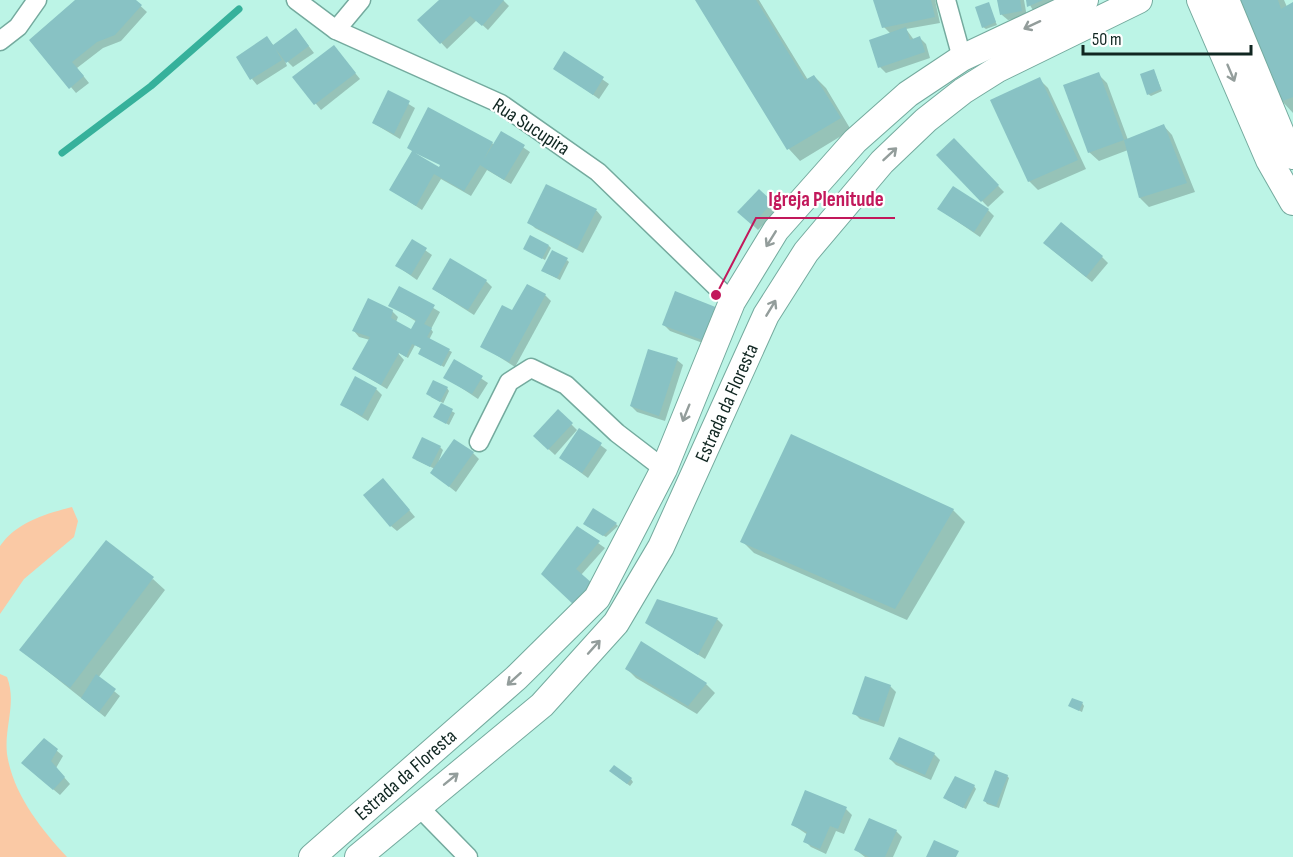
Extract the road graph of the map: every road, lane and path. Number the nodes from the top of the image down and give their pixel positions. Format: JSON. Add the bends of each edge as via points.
{"nodes":[{"id":1,"x":37,"y":0,"type":"edge"},
{"id":2,"x":296,"y":0,"type":"edge"},
{"id":3,"x":362,"y":0,"type":"edge"},
{"id":4,"x":946,"y":0,"type":"edge"},
{"id":5,"x":1085,"y":0,"type":"edge"},
{"id":6,"x":1139,"y":0,"type":"edge"},
{"id":7,"x":1200,"y":0,"type":"edge"},
{"id":8,"x":1226,"y":0,"type":"edge"},
{"id":9,"x":336,"y":30,"type":"junction"},
{"id":10,"x":0,"y":41,"type":"edge"},
{"id":11,"x":962,"y":58,"type":"junction"},
{"id":12,"x":1293,"y":156,"type":"edge"},
{"id":13,"x":1293,"y":202,"type":"edge"},
{"id":14,"x":732,"y":302,"type":"junction"},
{"id":15,"x":479,"y":442,"type":"dead end"},
{"id":16,"x":664,"y":469,"type":"junction"},
{"id":17,"x":418,"y":806,"type":"junction"},
{"id":18,"x":312,"y":857,"type":"edge"},
{"id":19,"x":358,"y":857,"type":"edge"},
{"id":20,"x":468,"y":857,"type":"edge"}],
"edges":[{"from":1,"to":10,"type":"street","via":[[18,27]]},
{"from":2,"to":9,"type":"street","name":"Rua Sucupira"},
{"from":3,"to":9,"type":"street"},
{"from":4,"to":11,"type":"street"},
{"from":5,"to":11,"type":"main road","name":"Estrada da Floresta","one_way":true},
{"from":17,"to":6,"type":"main road","name":"Estrada da Floresta","one_way":true,"via":[[542,705],[616,623],[661,547],[766,315],[806,252],[882,162],[963,91],[998,69]]},
{"from":7,"to":13,"type":"main road","one_way":true,"via":[[1269,160]]},
{"from":8,"to":12,"type":"main road"},
{"from":9,"to":14,"type":"street","name":"Rua Sucupira","via":[[501,104],[598,172]]},
{"from":11,"to":14,"type":"main road","name":"Estrada da Floresta","one_way":true,"via":[[908,94],[855,141],[776,230]]},
{"from":14,"to":16,"type":"main road","name":"Estrada da Floresta","one_way":true},
{"from":15,"to":16,"type":"street","via":[[509,382],[531,368],[566,385],[617,434]]},
{"from":16,"to":18,"type":"main road","name":"Estrada da Floresta","one_way":true,"via":[[597,598],[516,678]]},
{"from":17,"to":19,"type":"main road","name":"Estrada da Floresta"},
{"from":17,"to":20,"type":"street"}]}
